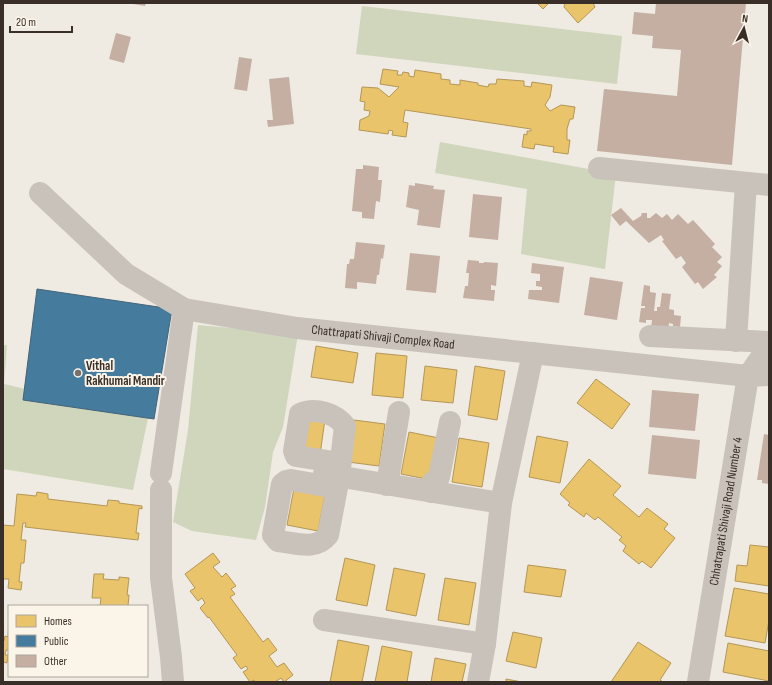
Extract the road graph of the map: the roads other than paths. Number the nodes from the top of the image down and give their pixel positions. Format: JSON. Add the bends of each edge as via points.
{"nodes":[{"id":1,"x":599,"y":168,"type":"dead end"},
{"id":2,"x":746,"y":183,"type":"junction"},
{"id":3,"x":769,"y":185,"type":"edge"},
{"id":4,"x":40,"y":194,"type":"dead end"},
{"id":5,"x":184,"y":309,"type":"junction"},
{"id":6,"x":650,"y":336,"type":"dead end"},
{"id":7,"x":736,"y":341,"type":"junction"},
{"id":8,"x":769,"y":342,"type":"edge"},
{"id":9,"x":769,"y":346,"type":"edge"},
{"id":10,"x":533,"y":353,"type":"junction"},
{"id":11,"x":758,"y":376,"type":"edge"},
{"id":12,"x":399,"y":412,"type":"dead end"},
{"id":13,"x":450,"y":422,"type":"dead end"},
{"id":14,"x":500,"y":438,"type":"dead end"},
{"id":15,"x":283,"y":468,"type":"dead end"},
{"id":16,"x":388,"y":480,"type":"junction"},
{"id":17,"x":437,"y":486,"type":"junction"},
{"id":18,"x":469,"y":491,"type":"junction"},
{"id":19,"x":501,"y":503,"type":"junction"},
{"id":20,"x":324,"y":620,"type":"dead end"},
{"id":21,"x":485,"y":644,"type":"junction"},
{"id":22,"x":172,"y":682,"type":"edge"},
{"id":23,"x":478,"y":682,"type":"edge"},
{"id":24,"x":698,"y":682,"type":"edge"}],
"edges":[{"from":1,"to":2,"type":"street"},
{"from":2,"to":3,"type":"street"},
{"from":2,"to":7,"type":"street"},
{"from":4,"to":5,"type":"street","name":"Chattrapati Shivaji Complex Road","via":[[126,274]]},
{"from":5,"to":10,"type":"street","name":"Chattrapati Shivaji Complex Road","via":[[297,328]]},
{"from":5,"to":22,"type":"street","via":[[161,481],[161,578]]},
{"from":6,"to":7,"type":"street"},
{"from":7,"to":8,"type":"street"},
{"from":9,"to":11,"type":"street","name":"Chhatrapati Shivaji Road Number 4"},
{"from":10,"to":11,"type":"street","name":"Chattrapati Shivaji Complex Road"},
{"from":10,"to":19,"type":"street"},
{"from":11,"to":24,"type":"street","name":"Chhatrapati Shivaji Road Number 4"},
{"from":12,"to":16,"type":"street"},
{"from":13,"to":17,"type":"street"},
{"from":14,"to":18,"type":"street","via":[[490,490]]},
{"from":15,"to":16,"type":"street"},
{"from":16,"to":17,"type":"street"},
{"from":17,"to":18,"type":"street"},
{"from":18,"to":19,"type":"street"},
{"from":19,"to":21,"type":"street"},
{"from":20,"to":21,"type":"street"},
{"from":21,"to":23,"type":"street"}]}
